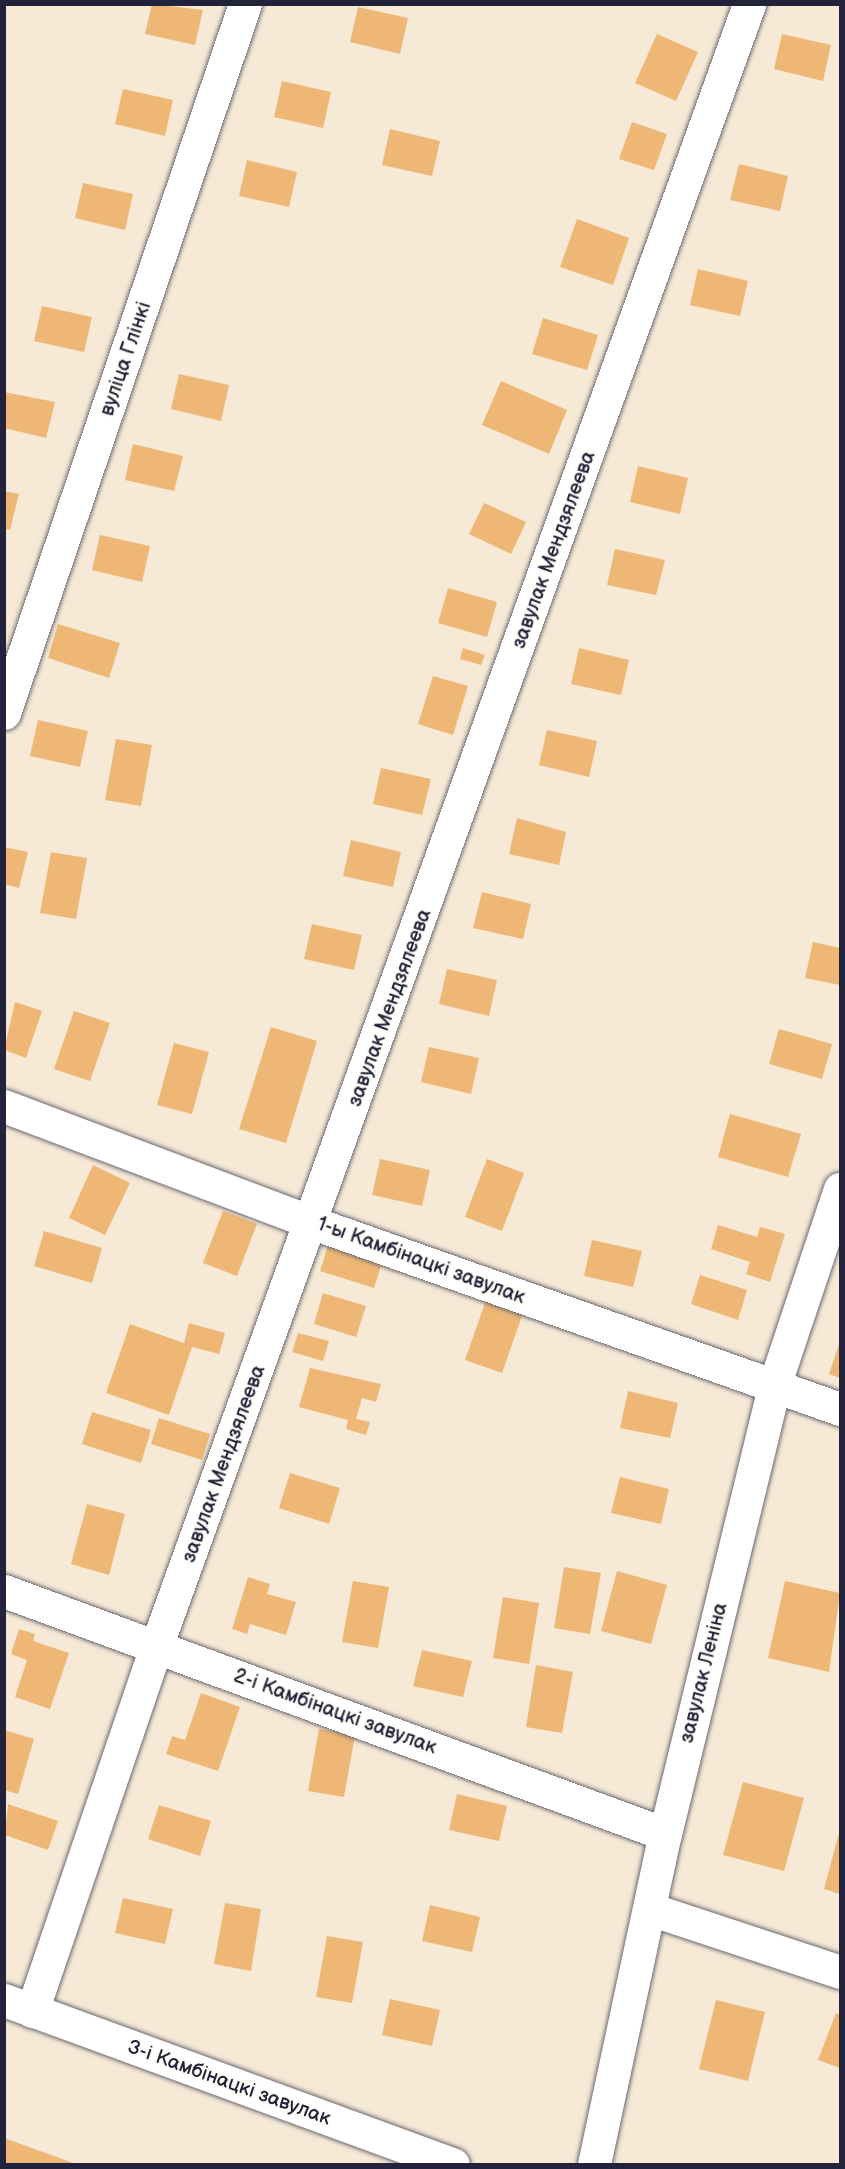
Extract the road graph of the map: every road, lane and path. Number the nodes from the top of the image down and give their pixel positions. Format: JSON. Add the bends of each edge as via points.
{"nodes":[{"id":1,"x":245,"y":4,"type":"edge"},
{"id":2,"x":749,"y":4,"type":"edge"},
{"id":3,"x":4,"y":713,"type":"edge"},
{"id":4,"x":4,"y":1106,"type":"edge"},
{"id":5,"x":840,"y":1189,"type":"edge"},
{"id":6,"x":313,"y":1223,"type":"junction"},
{"id":7,"x":774,"y":1386,"type":"junction"},
{"id":8,"x":840,"y":1409,"type":"edge"},
{"id":9,"x":4,"y":1591,"type":"edge"},
{"id":10,"x":156,"y":1647,"type":"junction"},
{"id":11,"x":665,"y":1834,"type":"junction"},
{"id":12,"x":650,"y":1909,"type":"junction"},
{"id":13,"x":840,"y":1972,"type":"edge"},
{"id":14,"x":18,"y":2006,"type":"edge"},
{"id":15,"x":453,"y":2164,"type":"edge"},
{"id":16,"x":594,"y":2164,"type":"edge"}],
"edges":[{"from":1,"to":3,"type":"street","name":"вуліца Глінкі"},
{"from":2,"to":6,"type":"street","name":"завулак Мендзялеева"},
{"from":4,"to":6,"type":"street","name":"1-ы Камбінацкі завулак"},
{"from":5,"to":7,"type":"street","name":"завулак Леніна"},
{"from":6,"to":7,"type":"street","name":"1-ы Камбінацкі завулак"},
{"from":6,"to":10,"type":"street","name":"завулак Мендзялеева"},
{"from":7,"to":8,"type":"street","name":"1-ы Камбінацкі завулак"},
{"from":7,"to":11,"type":"street","name":"завулак Леніна"},
{"from":9,"to":10,"type":"street","name":"2-і Камбінацкі завулак"},
{"from":10,"to":11,"type":"street","name":"2-і Камбінацкі завулак"},
{"from":10,"to":14,"type":"street","name":"завулак Мендзялеева"},
{"from":11,"to":12,"type":"street","name":"завулак Леніна"},
{"from":12,"to":13,"type":"street"},
{"from":12,"to":16,"type":"street","name":"завулак Леніна"},
{"from":14,"to":15,"type":"street","name":"3-і Камбінацкі завулак"}]}
